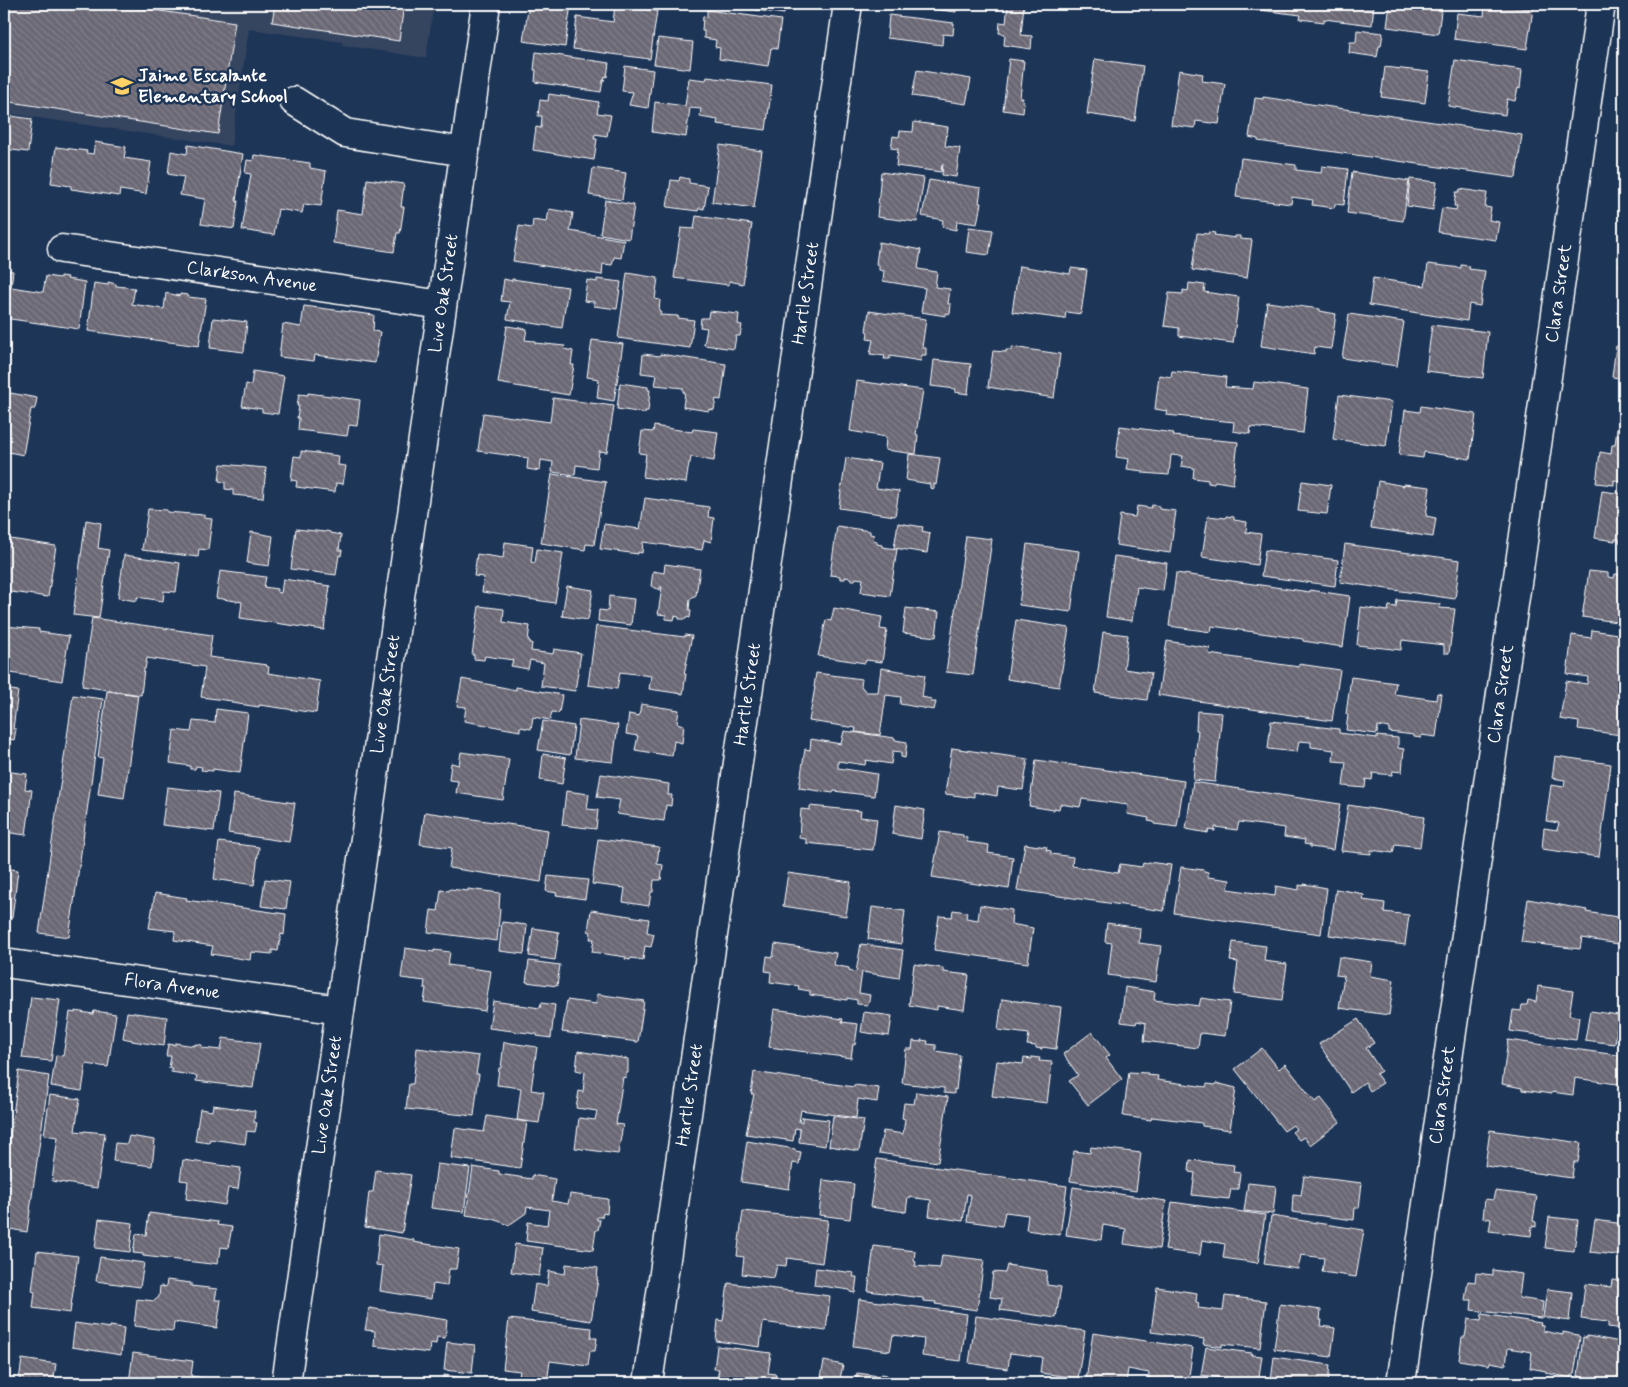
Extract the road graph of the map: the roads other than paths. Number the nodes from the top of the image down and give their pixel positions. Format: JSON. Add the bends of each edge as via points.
{"nodes":[{"id":1,"x":486,"y":4,"type":"edge"},
{"id":2,"x":848,"y":4,"type":"edge"},
{"id":3,"x":1601,"y":4,"type":"edge"},
{"id":4,"x":294,"y":101,"type":"dead end"},
{"id":5,"x":465,"y":152,"type":"junction"},
{"id":6,"x":62,"y":249,"type":"dead end"},
{"id":7,"x":442,"y":304,"type":"junction"},
{"id":8,"x":4,"y":963,"type":"edge"},
{"id":9,"x":340,"y":1010,"type":"junction"},
{"id":10,"x":286,"y":1383,"type":"edge"},
{"id":11,"x":648,"y":1383,"type":"edge"},
{"id":12,"x":1401,"y":1383,"type":"edge"}],
"edges":[{"from":1,"to":5,"type":"street","name":"Live Oak Street"},
{"from":2,"to":11,"type":"street","name":"Hartle Street"},
{"from":3,"to":12,"type":"street","name":"Clara Street"},
{"from":4,"to":5,"type":"street","via":[[345,133]]},
{"from":5,"to":7,"type":"street","name":"Live Oak Street"},
{"from":6,"to":7,"type":"street","name":"Clarkson Avenue"},
{"from":7,"to":9,"type":"street","name":"Live Oak Street"},
{"from":8,"to":9,"type":"street","name":"Flora Avenue"},
{"from":9,"to":10,"type":"street","name":"Live Oak Street"}]}
